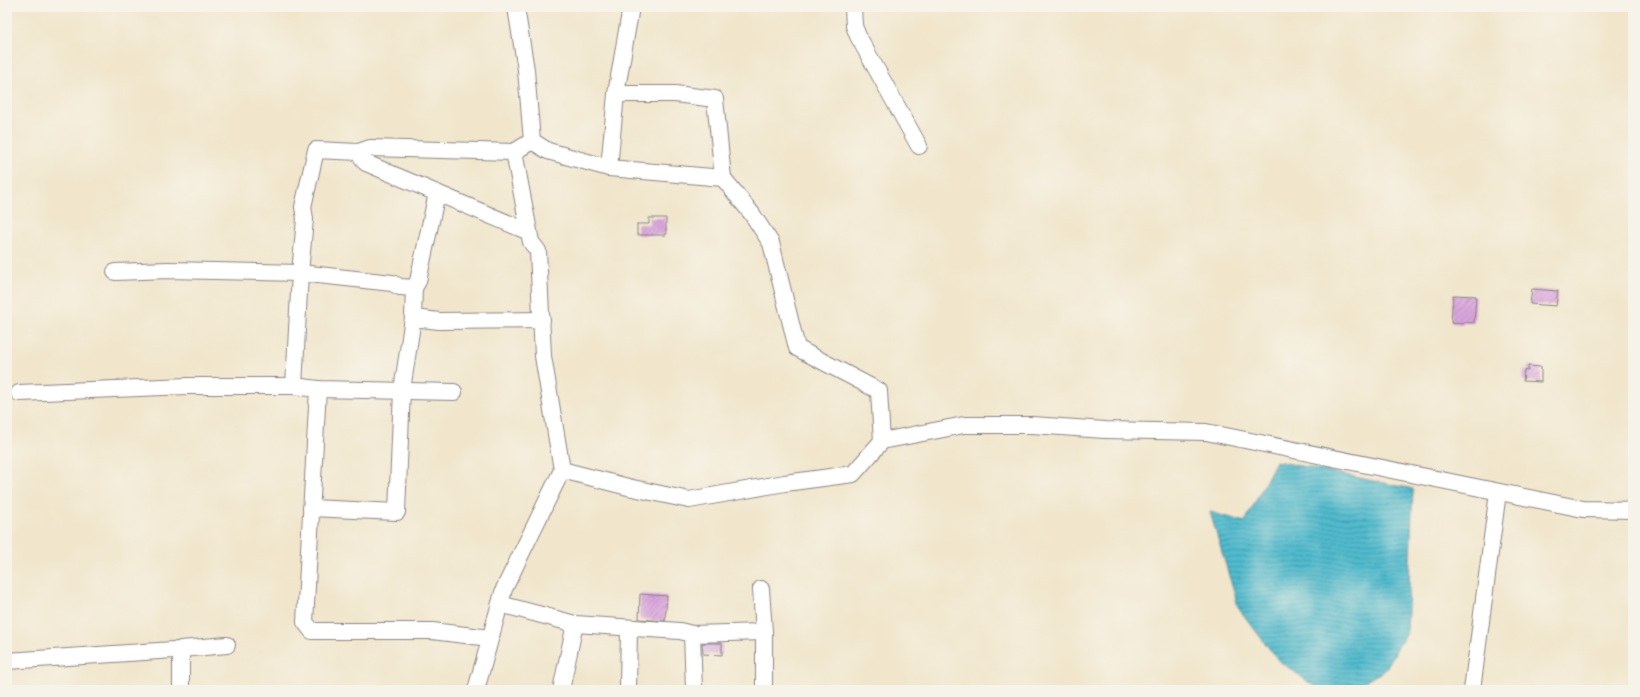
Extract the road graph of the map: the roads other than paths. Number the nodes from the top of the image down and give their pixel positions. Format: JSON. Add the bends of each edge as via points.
{"nodes":[{"id":1,"x":516,"y":7,"type":"edge"},
{"id":2,"x":631,"y":7,"type":"edge"},
{"id":3,"x":853,"y":7,"type":"edge"},
{"id":4,"x":616,"y":94,"type":"junction"},
{"id":5,"x":532,"y":141,"type":"junction"},
{"id":6,"x":919,"y":146,"type":"dead end"},
{"id":7,"x":358,"y":152,"type":"junction"},
{"id":8,"x":514,"y":152,"type":"junction"},
{"id":9,"x":609,"y":168,"type":"junction"},
{"id":10,"x":722,"y":178,"type":"junction"},
{"id":11,"x":437,"y":193,"type":"junction"},
{"id":12,"x":529,"y":232,"type":"junction"},
{"id":13,"x":115,"y":272,"type":"dead end"},
{"id":14,"x":300,"y":273,"type":"junction"},
{"id":15,"x":414,"y":288,"type":"junction"},
{"id":16,"x":413,"y":318,"type":"junction"},
{"id":17,"x":542,"y":320,"type":"junction"},
{"id":18,"x":294,"y":386,"type":"junction"},
{"id":19,"x":318,"y":389,"type":"junction"},
{"id":20,"x":402,"y":390,"type":"junction"},
{"id":21,"x":454,"y":392,"type":"dead end"},
{"id":22,"x":19,"y":393,"type":"dead end"},
{"id":23,"x":882,"y":441,"type":"junction"},
{"id":24,"x":562,"y":470,"type":"junction"},
{"id":25,"x":1498,"y":492,"type":"junction"},
{"id":26,"x":311,"y":508,"type":"junction"},
{"id":27,"x":1633,"y":510,"type":"edge"},
{"id":28,"x":761,"y":589,"type":"dead end"},
{"id":29,"x":500,"y":604,"type":"junction"},
{"id":30,"x":575,"y":624,"type":"junction"},
{"id":31,"x":629,"y":628,"type":"junction"},
{"id":32,"x":764,"y":632,"type":"junction"},
{"id":33,"x":692,"y":634,"type":"junction"},
{"id":34,"x":490,"y":638,"type":"junction"},
{"id":35,"x":227,"y":646,"type":"dead end"},
{"id":36,"x":174,"y":650,"type":"dead end"},
{"id":37,"x":7,"y":661,"type":"edge"},
{"id":38,"x":181,"y":690,"type":"edge"},
{"id":39,"x":476,"y":690,"type":"edge"},
{"id":40,"x":561,"y":690,"type":"edge"},
{"id":41,"x":628,"y":690,"type":"edge"},
{"id":42,"x":694,"y":690,"type":"edge"},
{"id":43,"x":764,"y":690,"type":"edge"},
{"id":44,"x":1472,"y":690,"type":"edge"}],
"edges":[{"from":1,"to":5,"type":"street","via":[[526,70]]},
{"from":2,"to":4,"type":"street"},
{"from":3,"to":6,"type":"street","via":[[854,26],[858,36]]},
{"from":4,"to":9,"type":"street"},
{"from":4,"to":10,"type":"street","via":[[675,94],[715,99]]},
{"from":5,"to":8,"type":"street"},
{"from":5,"to":9,"type":"street","via":[[548,151]]},
{"from":7,"to":8,"type":"street","via":[[370,148]]},
{"from":7,"to":11,"type":"street","via":[[366,163]]},
{"from":7,"to":14,"type":"street","via":[[316,150],[303,207],[305,219]]},
{"from":8,"to":12,"type":"street"},
{"from":9,"to":10,"type":"street"},
{"from":10,"to":23,"type":"street","via":[[752,214],[771,243],[797,348],[878,391]]},
{"from":11,"to":12,"type":"street"},
{"from":11,"to":15,"type":"street","via":[[418,281]]},
{"from":12,"to":17,"type":"street","via":[[538,251]]},
{"from":13,"to":14,"type":"street","via":[[168,270]]},
{"from":14,"to":15,"type":"street","via":[[392,283],[400,287]]},
{"from":14,"to":18,"type":"street"},
{"from":15,"to":16,"type":"street"},
{"from":16,"to":17,"type":"street","via":[[439,321]]},
{"from":16,"to":20,"type":"street"},
{"from":17,"to":24,"type":"street","via":[[543,356]]},
{"from":18,"to":19,"type":"street"},
{"from":18,"to":22,"type":"street","via":[[187,386]]},
{"from":19,"to":20,"type":"street"},
{"from":19,"to":26,"type":"street"},
{"from":20,"to":21,"type":"street"},
{"from":20,"to":26,"type":"street","via":[[398,512]]},
{"from":23,"to":24,"type":"street","via":[[853,474],[689,500]]},
{"from":23,"to":25,"type":"street","via":[[964,425],[1206,432]]},
{"from":24,"to":29,"type":"street","via":[[504,590]]},
{"from":25,"to":27,"type":"street","via":[[1583,510]]},
{"from":25,"to":44,"type":"street"},
{"from":26,"to":34,"type":"street","via":[[305,622],[312,631],[432,631]]},
{"from":28,"to":32,"type":"street"},
{"from":29,"to":30,"type":"street"},
{"from":29,"to":34,"type":"street"},
{"from":30,"to":31,"type":"street"},
{"from":30,"to":40,"type":"street"},
{"from":31,"to":33,"type":"street","via":[[680,630]]},
{"from":31,"to":41,"type":"street"},
{"from":32,"to":33,"type":"street"},
{"from":32,"to":43,"type":"street"},
{"from":33,"to":42,"type":"street"},
{"from":34,"to":39,"type":"street"},
{"from":35,"to":38,"type":"street","via":[[181,649]]},
{"from":36,"to":37,"type":"street"}]}
